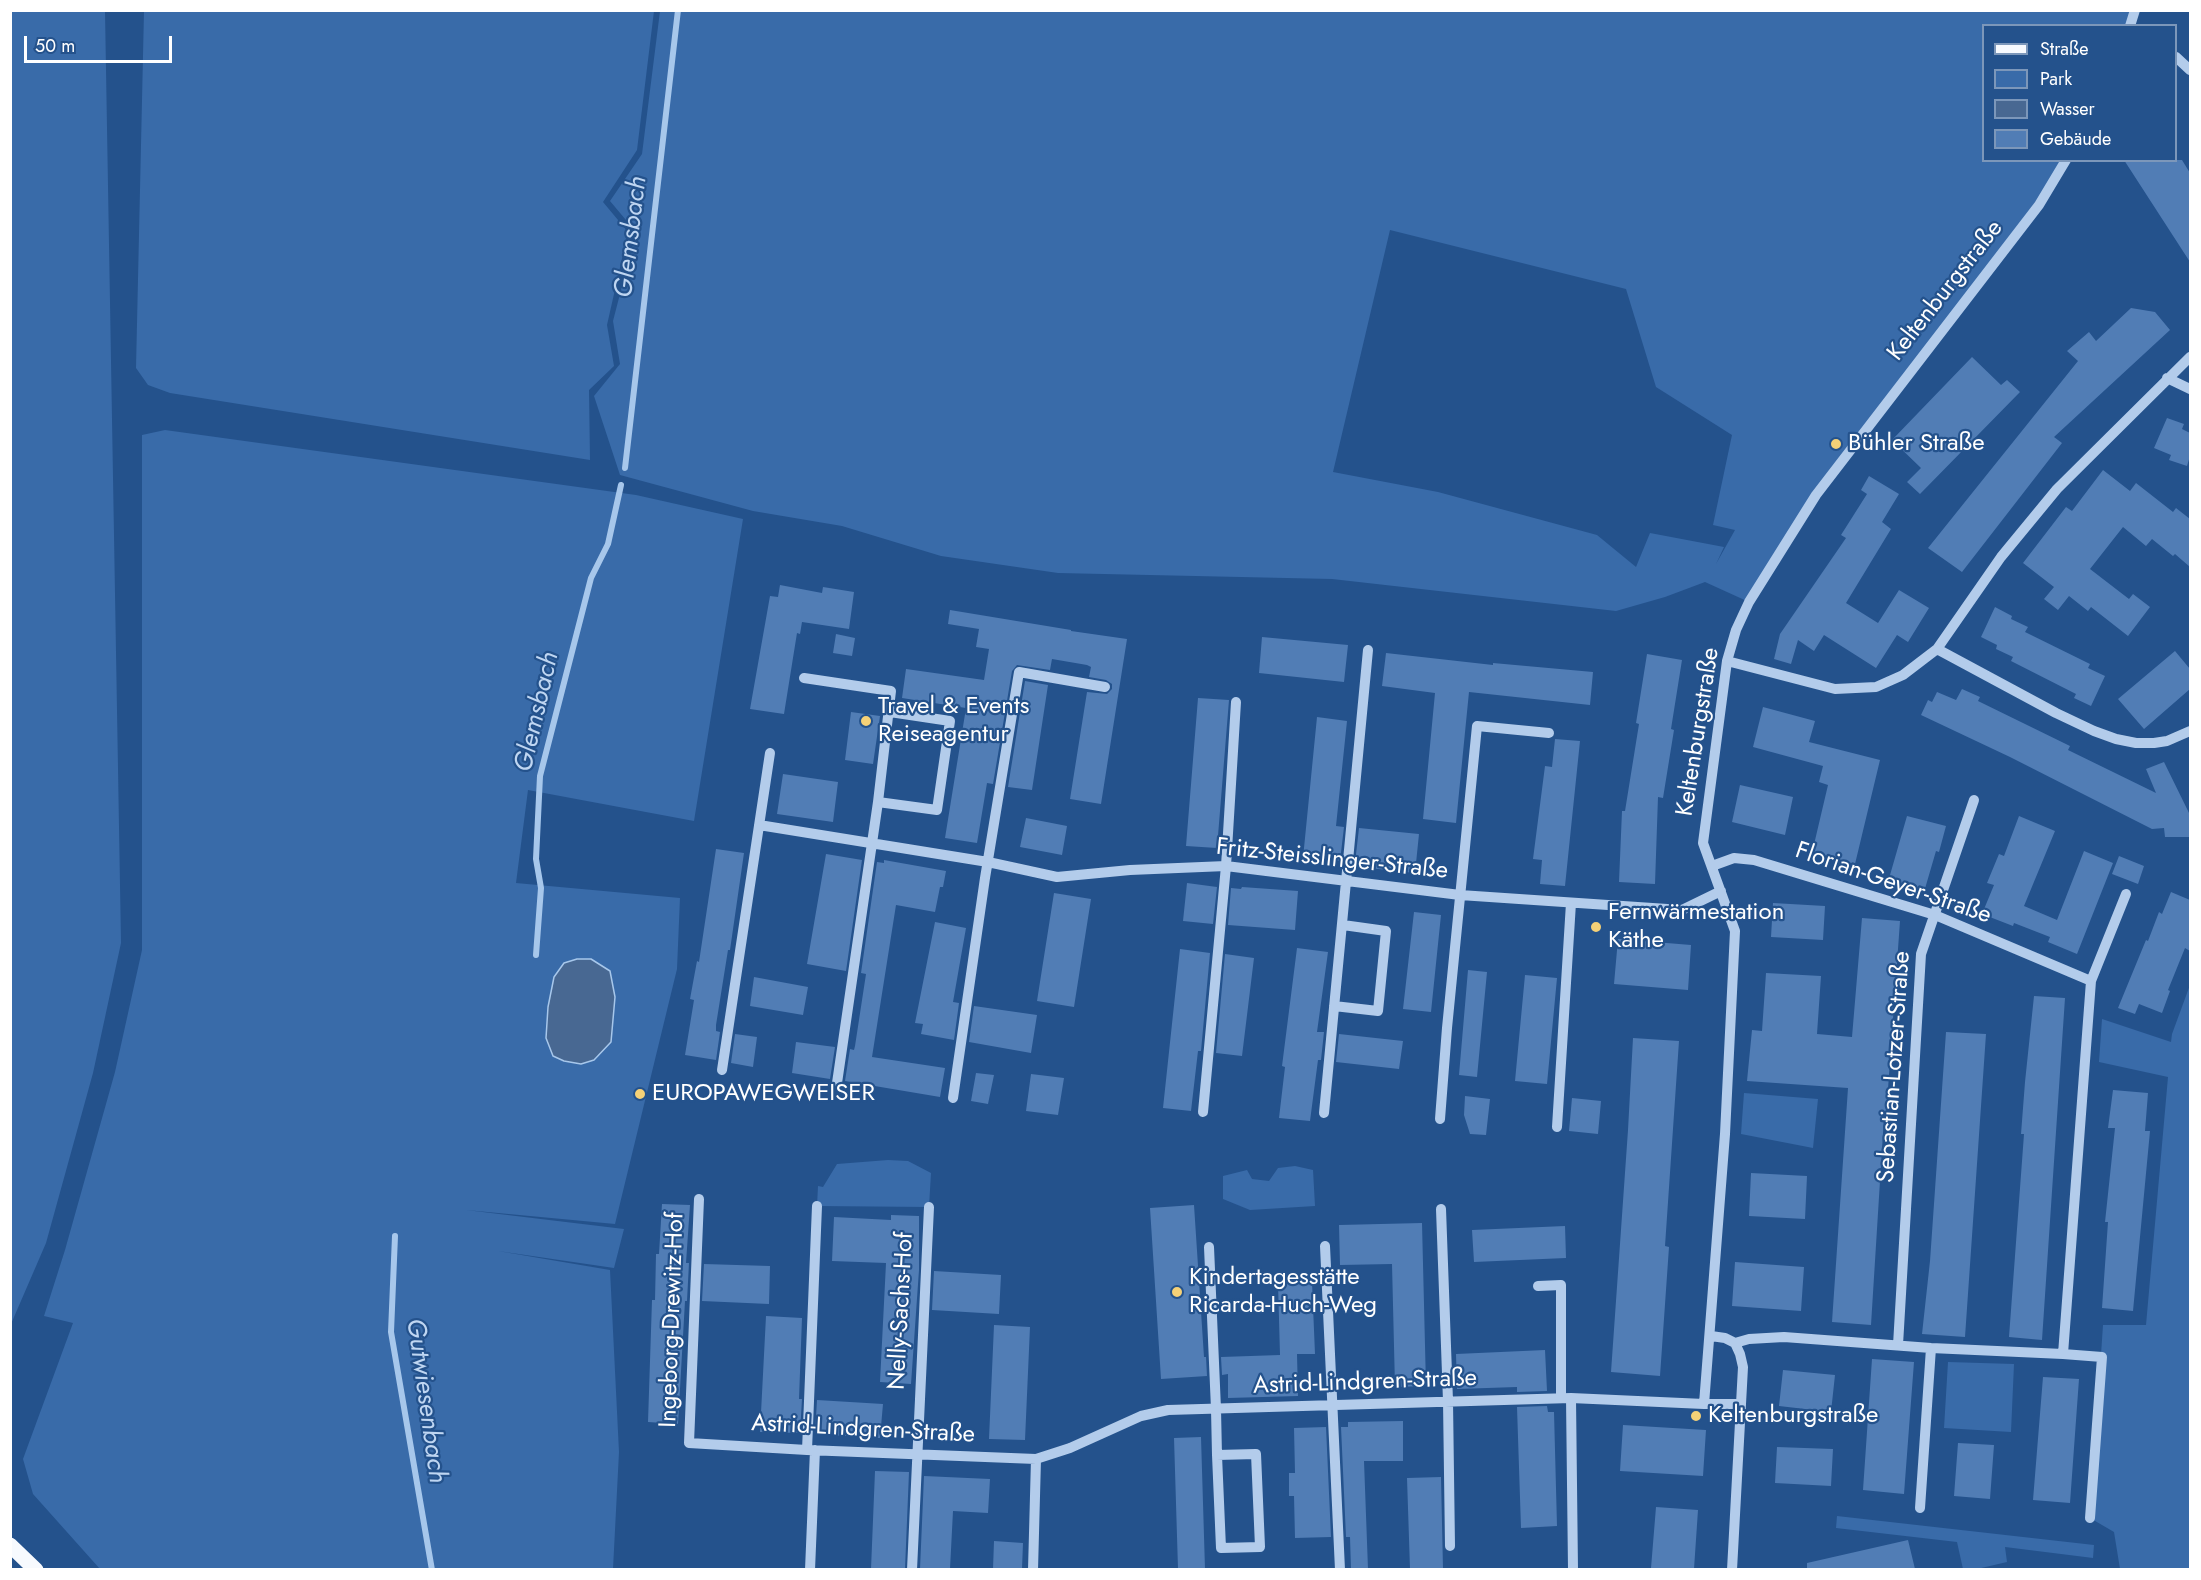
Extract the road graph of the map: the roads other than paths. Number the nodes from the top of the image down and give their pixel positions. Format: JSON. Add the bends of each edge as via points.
{"nodes":[{"id":1,"x":2177,"y":59,"type":"edge"},
{"id":2,"x":2190,"y":70,"type":"edge"},
{"id":3,"x":2065,"y":162,"type":"edge"},
{"id":4,"x":2190,"y":357,"type":"edge"},
{"id":5,"x":2167,"y":378,"type":"junction"},
{"id":6,"x":2190,"y":388,"type":"edge"},
{"id":7,"x":1937,"y":649,"type":"junction"},
{"id":8,"x":1368,"y":650,"type":"dead end"},
{"id":9,"x":1727,"y":661,"type":"junction"},
{"id":10,"x":804,"y":678,"type":"dead end"},
{"id":11,"x":1105,"y":687,"type":"dead end"},
{"id":12,"x":1236,"y":702,"type":"dead end"},
{"id":13,"x":890,"y":712,"type":"junction"},
{"id":14,"x":2190,"y":730,"type":"edge"},
{"id":15,"x":1549,"y":733,"type":"dead end"},
{"id":16,"x":770,"y":753,"type":"dead end"},
{"id":17,"x":1974,"y":800,"type":"dead end"},
{"id":18,"x":878,"y":802,"type":"junction"},
{"id":19,"x":759,"y":825,"type":"junction"},
{"id":20,"x":873,"y":842,"type":"junction"},
{"id":21,"x":988,"y":862,"type":"junction"},
{"id":22,"x":1226,"y":866,"type":"junction"},
{"id":23,"x":1712,"y":866,"type":"junction"},
{"id":24,"x":1347,"y":880,"type":"junction"},
{"id":25,"x":1720,"y":891,"type":"junction"},
{"id":26,"x":2126,"y":894,"type":"dead end"},
{"id":27,"x":1460,"y":895,"type":"junction"},
{"id":28,"x":1571,"y":903,"type":"junction"},
{"id":29,"x":1935,"y":915,"type":"junction"},
{"id":30,"x":1343,"y":925,"type":"junction"},
{"id":31,"x":2091,"y":981,"type":"junction"},
{"id":32,"x":1334,"y":1006,"type":"junction"},
{"id":33,"x":722,"y":1070,"type":"dead end"},
{"id":34,"x":837,"y":1083,"type":"dead end"},
{"id":35,"x":953,"y":1098,"type":"dead end"},
{"id":36,"x":1203,"y":1112,"type":"dead end"},
{"id":37,"x":1324,"y":1113,"type":"dead end"},
{"id":38,"x":1440,"y":1119,"type":"dead end"},
{"id":39,"x":1557,"y":1127,"type":"dead end"},
{"id":40,"x":699,"y":1199,"type":"dead end"},
{"id":41,"x":817,"y":1206,"type":"dead end"},
{"id":42,"x":929,"y":1207,"type":"dead end"},
{"id":43,"x":1441,"y":1209,"type":"dead end"},
{"id":44,"x":1325,"y":1246,"type":"dead end"},
{"id":45,"x":1209,"y":1247,"type":"dead end"},
{"id":46,"x":1538,"y":1286,"type":"dead end"},
{"id":47,"x":1711,"y":1336,"type":"junction"},
{"id":48,"x":1735,"y":1343,"type":"junction"},
{"id":49,"x":1898,"y":1345,"type":"junction"},
{"id":50,"x":1931,"y":1348,"type":"junction"},
{"id":51,"x":2063,"y":1354,"type":"junction"},
{"id":52,"x":1566,"y":1398,"type":"junction"},
{"id":53,"x":1448,"y":1401,"type":"junction"},
{"id":54,"x":1704,"y":1404,"type":"junction"},
{"id":55,"x":1741,"y":1404,"type":"junction"},
{"id":56,"x":1332,"y":1407,"type":"junction"},
{"id":57,"x":1216,"y":1409,"type":"junction"},
{"id":58,"x":689,"y":1443,"type":"joint"},
{"id":59,"x":811,"y":1450,"type":"junction"},
{"id":60,"x":916,"y":1454,"type":"junction"},
{"id":61,"x":1217,"y":1455,"type":"junction"},
{"id":62,"x":1036,"y":1459,"type":"junction"},
{"id":63,"x":1920,"y":1508,"type":"dead end"},
{"id":64,"x":2090,"y":1518,"type":"dead end"},
{"id":65,"x":10,"y":1545,"type":"edge"},
{"id":66,"x":1450,"y":1546,"type":"dead end"},
{"id":67,"x":36,"y":1569,"type":"edge"},
{"id":68,"x":810,"y":1569,"type":"edge"},
{"id":69,"x":912,"y":1569,"type":"edge"},
{"id":70,"x":1033,"y":1569,"type":"edge"},
{"id":71,"x":1340,"y":1569,"type":"edge"},
{"id":72,"x":1573,"y":1569,"type":"edge"},
{"id":73,"x":1732,"y":1569,"type":"edge"}],
"edges":[{"from":1,"to":2,"type":"street"},
{"from":3,"to":9,"type":"street","name":"Keltenburgstraße","via":[[2039,205],[1816,495],[1749,602]]},
{"from":4,"to":5,"type":"street"},
{"from":5,"to":6,"type":"street"},
{"from":5,"to":7,"type":"street","via":[[2057,489],[2001,556]]},
{"from":7,"to":9,"type":"street","via":[[1903,675],[1866,688],[1835,689]]},
{"from":7,"to":14,"type":"street","via":[[2056,713],[2116,739],[2154,743]]},
{"from":8,"to":24,"type":"street"},
{"from":9,"to":23,"type":"street","name":"Keltenburgstraße","via":[[1703,843]]},
{"from":10,"to":13,"type":"street","via":[[891,691]]},
{"from":11,"to":21,"type":"street","via":[[1019,672]]},
{"from":12,"to":22,"type":"street"},
{"from":13,"to":18,"type":"street"},
{"from":13,"to":18,"type":"street","via":[[950,720],[937,810]]},
{"from":15,"to":27,"type":"street","via":[[1477,726]]},
{"from":16,"to":19,"type":"street"},
{"from":17,"to":29,"type":"street","name":"Sebastian-Lotzer-Straße"},
{"from":18,"to":20,"type":"street"},
{"from":19,"to":20,"type":"street","name":"Fritz-Steisslinger-Straße"},
{"from":19,"to":33,"type":"street"},
{"from":20,"to":21,"type":"street","name":"Fritz-Steisslinger-Straße"},
{"from":20,"to":34,"type":"street"},
{"from":21,"to":22,"type":"street","name":"Fritz-Steisslinger-Straße","via":[[1057,877]]},
{"from":21,"to":35,"type":"street"},
{"from":22,"to":24,"type":"street","name":"Fritz-Steisslinger-Straße"},
{"from":22,"to":36,"type":"street"},
{"from":23,"to":25,"type":"street","name":"Keltenburgstraße"},
{"from":23,"to":29,"type":"street","name":"Florian-Geyer-Straße","via":[[1734,858],[1754,860]]},
{"from":24,"to":27,"type":"street","name":"Fritz-Steisslinger-Straße"},
{"from":24,"to":30,"type":"street"},
{"from":25,"to":28,"type":"street","name":"Fritz-Steisslinger-Straße","via":[[1682,910]]},
{"from":25,"to":47,"type":"street","name":"Keltenburgstraße","via":[[1735,931]]},
{"from":26,"to":31,"type":"street"},
{"from":27,"to":28,"type":"street","name":"Fritz-Steisslinger-Straße"},
{"from":27,"to":38,"type":"street"},
{"from":28,"to":39,"type":"street"},
{"from":29,"to":31,"type":"street","name":"Florian-Geyer-Straße"},
{"from":29,"to":49,"type":"street","name":"Sebastian-Lotzer-Straße","via":[[1921,954]]},
{"from":30,"to":32,"type":"street"},
{"from":30,"to":32,"type":"street","via":[[1386,931],[1378,1011]]},
{"from":31,"to":51,"type":"street"},
{"from":32,"to":37,"type":"street"},
{"from":40,"to":58,"type":"street","name":"Ingeborg-Drewitz-Hof"},
{"from":41,"to":59,"type":"street"},
{"from":42,"to":60,"type":"street","name":"Nelly-Sachs-Hof"},
{"from":43,"to":53,"type":"street"},
{"from":44,"to":56,"type":"street"},
{"from":45,"to":57,"type":"street"},
{"from":46,"to":52,"type":"street","via":[[1561,1285]]},
{"from":47,"to":48,"type":"street"},
{"from":47,"to":54,"type":"street","name":"Keltenburgstraße"},
{"from":48,"to":49,"type":"street","via":[[1784,1337]]},
{"from":48,"to":55,"type":"street","via":[[1743,1367]]},
{"from":49,"to":50,"type":"street"},
{"from":50,"to":51,"type":"street"},
{"from":50,"to":63,"type":"street"},
{"from":51,"to":64,"type":"street","via":[[2102,1357]]},
{"from":52,"to":53,"type":"street","name":"Astrid-Lindgren-Straße"},
{"from":52,"to":54,"type":"street","name":"Astrid-Lindgren-Straße"},
{"from":52,"to":72,"type":"street"},
{"from":53,"to":56,"type":"street","name":"Astrid-Lindgren-Straße"},
{"from":53,"to":66,"type":"street"},
{"from":54,"to":55,"type":"street"},
{"from":55,"to":73,"type":"street"},
{"from":56,"to":57,"type":"street","name":"Astrid-Lindgren-Straße"},
{"from":56,"to":71,"type":"street"},
{"from":57,"to":61,"type":"street"},
{"from":57,"to":62,"type":"street","name":"Astrid-Lindgren-Straße","via":[[1168,1410],[1141,1416]]},
{"from":58,"to":59,"type":"street","name":"Astrid-Lindgren-Straße"},
{"from":59,"to":60,"type":"street","name":"Astrid-Lindgren-Straße"},
{"from":59,"to":68,"type":"street"},
{"from":60,"to":62,"type":"street","name":"Astrid-Lindgren-Straße"},
{"from":60,"to":69,"type":"street","name":"Nelly-Sachs-Hof"},
{"from":61,"to":61,"type":"street","via":[[1256,1454],[1260,1547],[1221,1548]]},
{"from":62,"to":70,"type":"street"},
{"from":65,"to":67,"type":"main road"}]}
